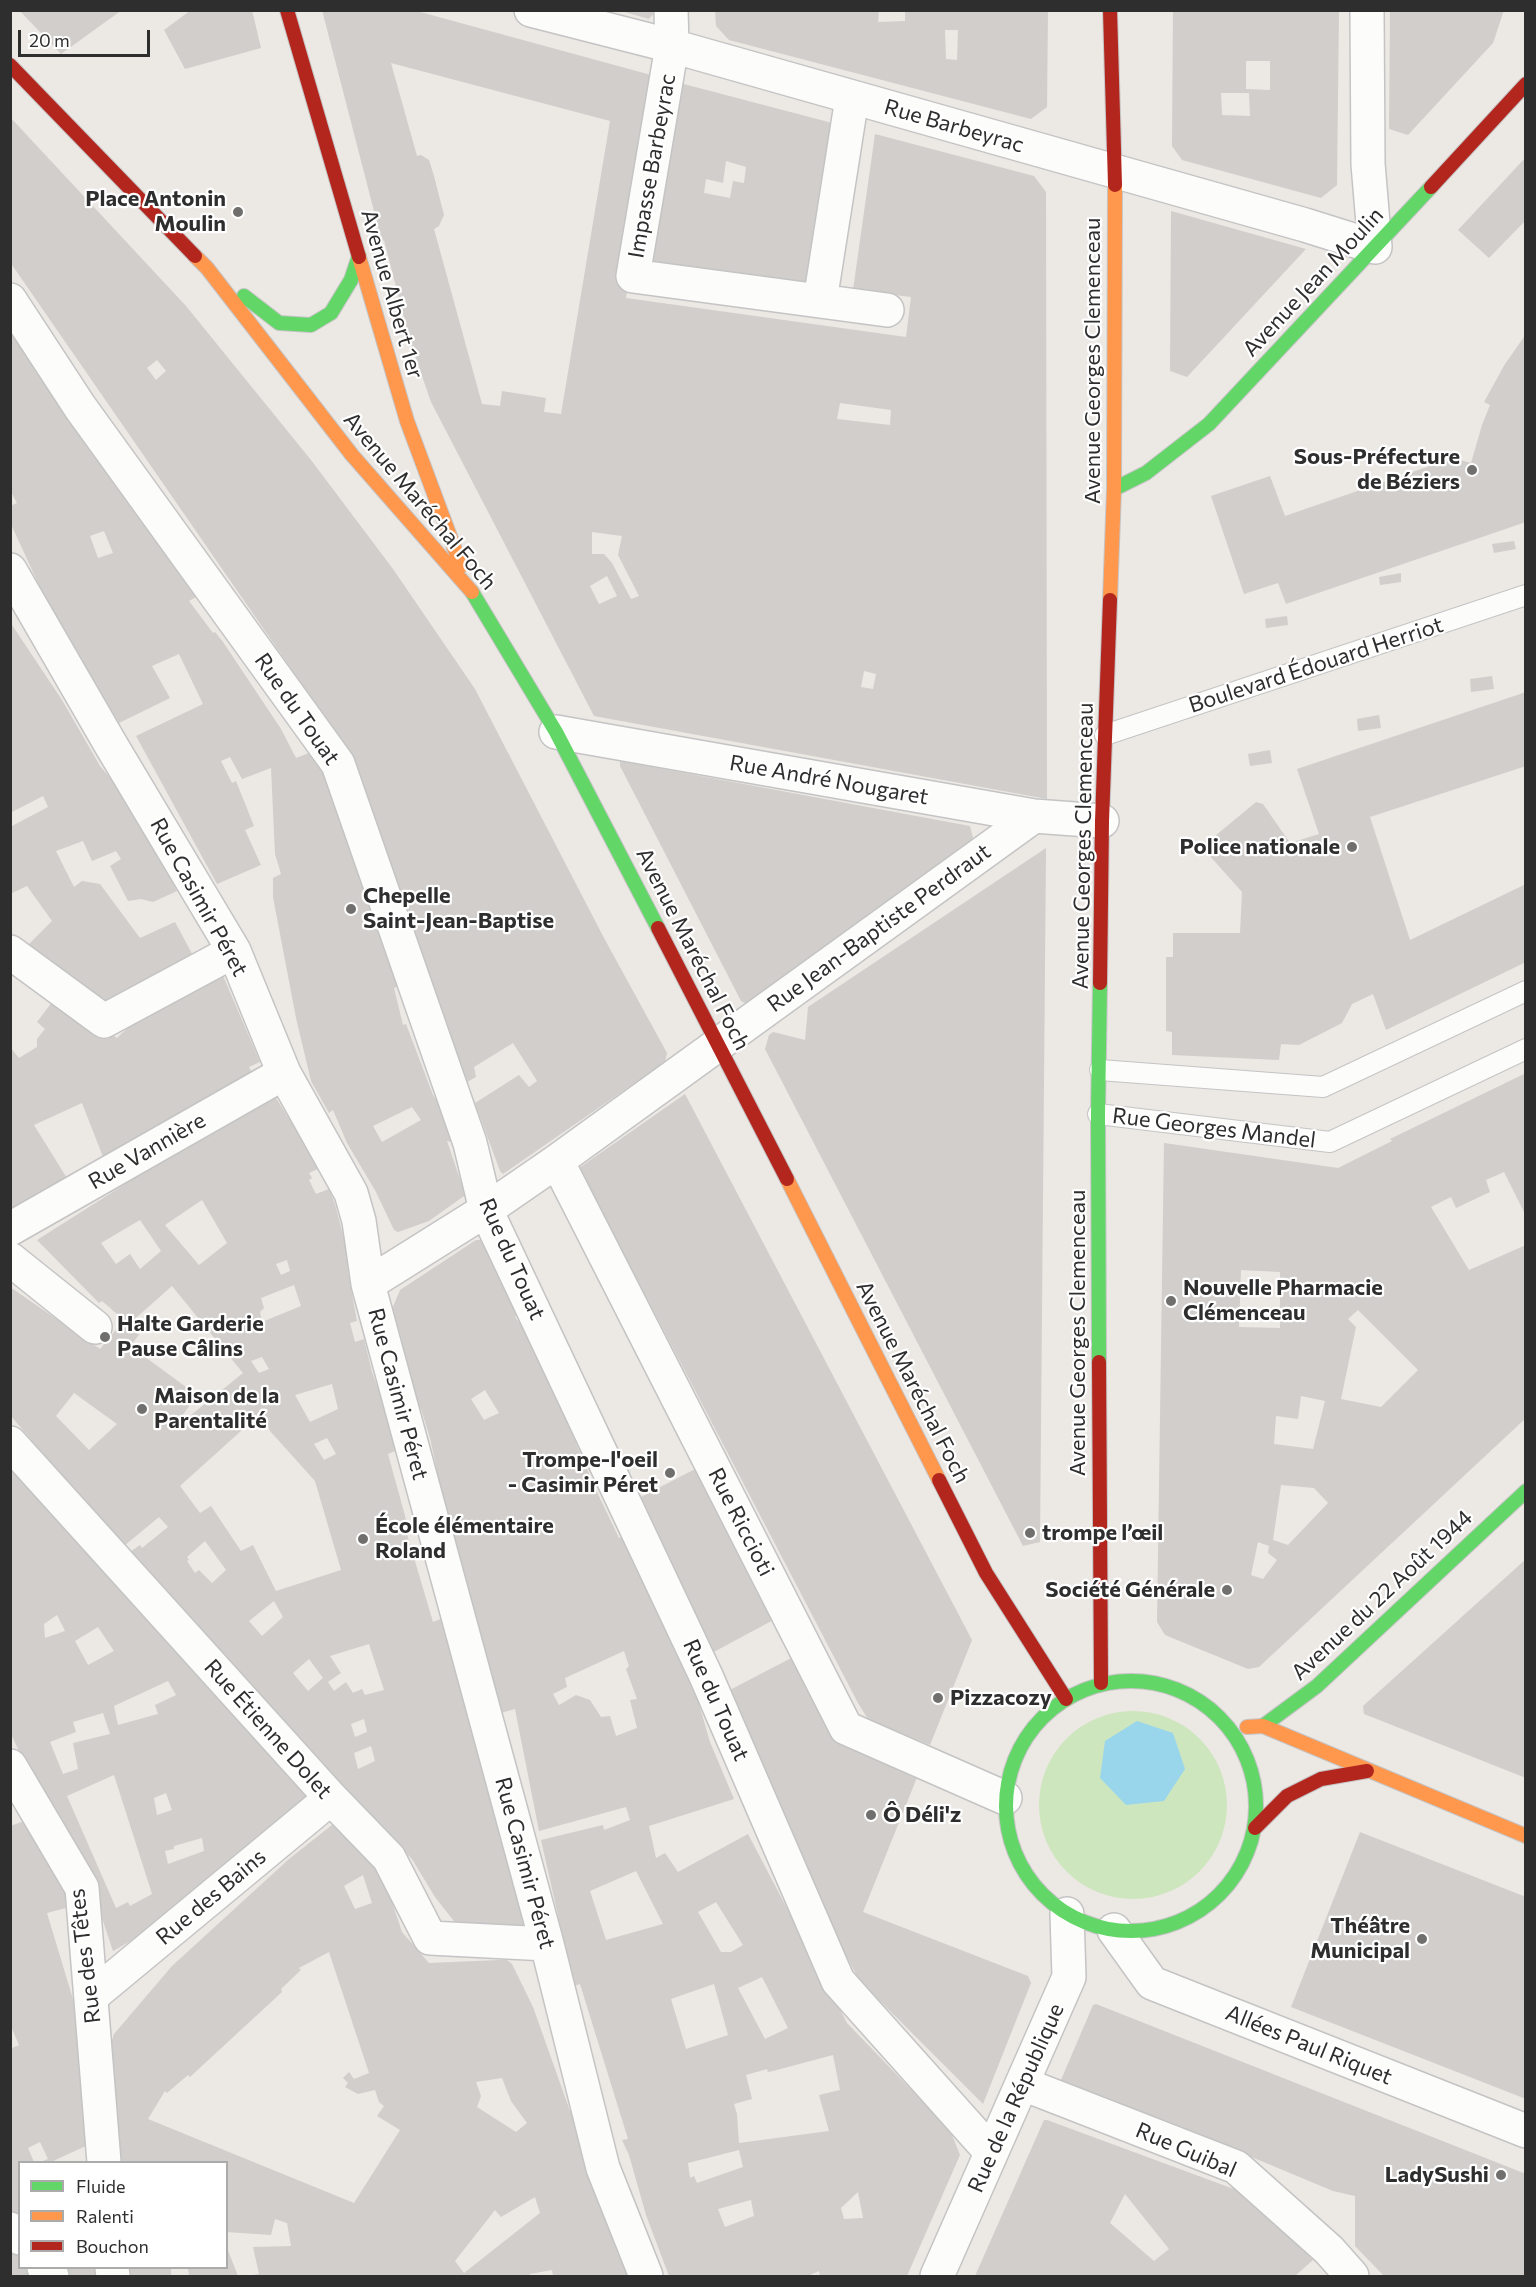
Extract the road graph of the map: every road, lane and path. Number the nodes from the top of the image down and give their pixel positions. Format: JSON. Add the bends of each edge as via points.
{"nodes":[{"id":1,"x":287,"y":10,"type":"edge"},
{"id":2,"x":531,"y":10,"type":"edge"},
{"id":3,"x":671,"y":10,"type":"edge"},
{"id":4,"x":1110,"y":10,"type":"edge"},
{"id":5,"x":1367,"y":10,"type":"edge"},
{"id":6,"x":672,"y":46,"type":"junction"},
{"id":7,"x":10,"y":64,"type":"edge"},
{"id":8,"x":1526,"y":84,"type":"edge"},
{"id":9,"x":852,"y":98,"type":"junction"},
{"id":10,"x":1115,"y":172,"type":"junction"},
{"id":11,"x":1375,"y":247,"type":"junction"},
{"id":12,"x":359,"y":255,"type":"junction"},
{"id":13,"x":207,"y":268,"type":"junction"},
{"id":14,"x":10,"y":300,"type":"edge"},
{"id":15,"x":820,"y":301,"type":"junction"},
{"id":16,"x":887,"y":310,"type":"dead end"},
{"id":17,"x":1114,"y":489,"type":"junction"},
{"id":18,"x":10,"y":570,"type":"edge"},
{"id":19,"x":468,"y":585,"type":"junction"},
{"id":20,"x":1526,"y":595,"type":"edge"},
{"id":21,"x":556,"y":732,"type":"junction"},
{"id":22,"x":1105,"y":735,"type":"junction"},
{"id":23,"x":1034,"y":816,"type":"junction"},
{"id":24,"x":1102,"y":821,"type":"junction"},
{"id":25,"x":234,"y":951,"type":"junction"},
{"id":26,"x":10,"y":952,"type":"edge"},
{"id":27,"x":1526,"y":991,"type":"edge"},
{"id":28,"x":718,"y":1044,"type":"junction"},
{"id":29,"x":1526,"y":1049,"type":"edge"},
{"id":30,"x":1100,"y":1070,"type":"junction"},
{"id":31,"x":284,"y":1073,"type":"junction"},
{"id":32,"x":1098,"y":1114,"type":"junction"},
{"id":33,"x":557,"y":1161,"type":"junction"},
{"id":34,"x":486,"y":1210,"type":"junction"},
{"id":35,"x":10,"y":1229,"type":"edge"},
{"id":36,"x":10,"y":1259,"type":"edge"},
{"id":37,"x":368,"y":1284,"type":"junction"},
{"id":38,"x":95,"y":1327,"type":"dead end"},
{"id":39,"x":10,"y":1443,"type":"edge"},
{"id":40,"x":1526,"y":1491,"type":"edge"},
{"id":41,"x":1101,"y":1683,"type":"junction"},
{"id":42,"x":1065,"y":1699,"type":"junction"},
{"id":43,"x":1263,"y":1726,"type":"junction"},
{"id":44,"x":1231,"y":1729,"type":"junction"},
{"id":45,"x":10,"y":1767,"type":"edge"},
{"id":46,"x":1367,"y":1771,"type":"junction"},
{"id":47,"x":331,"y":1798,"type":"junction"},
{"id":48,"x":1005,"y":1798,"type":"junction"},
{"id":49,"x":1255,"y":1828,"type":"junction"},
{"id":50,"x":1526,"y":1836,"type":"edge"},
{"id":51,"x":1067,"y":1914,"type":"junction"},
{"id":52,"x":1114,"y":1930,"type":"junction"},
{"id":53,"x":547,"y":1944,"type":"junction"},
{"id":54,"x":92,"y":1996,"type":"junction"},
{"id":55,"x":1023,"y":2084,"type":"junction"},
{"id":56,"x":1526,"y":2131,"type":"edge"},
{"id":57,"x":991,"y":2152,"type":"junction"},
{"id":58,"x":104,"y":2161,"type":"edge"},
{"id":59,"x":646,"y":2277,"type":"edge"},
{"id":60,"x":937,"y":2277,"type":"edge"},
{"id":61,"x":1352,"y":2277,"type":"edge"}],
"edges":[{"from":1,"to":12,"type":"main road","name":"Avenue Albert 1er"},
{"from":2,"to":6,"type":"street","name":"Rue Barbeyrac"},
{"from":3,"to":6,"type":"street"},
{"from":4,"to":10,"type":"main road","name":"Avenue Georges Clemenceau"},
{"from":5,"to":11,"type":"street","via":[[1368,164]]},
{"from":6,"to":9,"type":"street","name":"Rue Barbeyrac"},
{"from":6,"to":15,"type":"street","name":"Impasse Barbeyrac","via":[[633,276]]},
{"from":7,"to":13,"type":"main road","name":"Avenue Maréchal Foch"},
{"from":8,"to":11,"type":"main road","name":"Avenue Jean Moulin"},
{"from":9,"to":10,"type":"street","name":"Rue Barbeyrac"},
{"from":9,"to":15,"type":"street"},
{"from":10,"to":11,"type":"street","name":"Rue Barbeyrac"},
{"from":10,"to":17,"type":"main road","name":"Avenue Georges Clemenceau"},
{"from":11,"to":17,"type":"main road","name":"Avenue Jean Moulin","via":[[1209,424],[1146,473]]},
{"from":12,"to":13,"type":"main road","name":"Avenue Maréchal Foch","via":[[351,280],[331,313],[311,326],[279,323]]},
{"from":12,"to":19,"type":"main road","name":"Avenue Albert 1er","via":[[407,421]]},
{"from":13,"to":19,"type":"main road","name":"Avenue Maréchal Foch","via":[[352,455]]},
{"from":14,"to":34,"type":"street","name":"Rue du Touat","via":[[80,407],[338,764],[470,1143]]},
{"from":15,"to":16,"type":"street","name":"Impasse Barbeyrac"},
{"from":17,"to":22,"type":"main road","name":"Avenue Georges Clemenceau"},
{"from":18,"to":25,"type":"street","name":"Rue Casimir Péret"},
{"from":19,"to":21,"type":"main road","name":"Avenue Maréchal Foch"},
{"from":20,"to":22,"type":"lane","name":"Boulevard Édouard Herriot"},
{"from":21,"to":23,"type":"street","name":"Rue André Nougaret"},
{"from":21,"to":28,"type":"main road","name":"Avenue Maréchal Foch"},
{"from":22,"to":24,"type":"main road","name":"Avenue Georges Clemenceau"},
{"from":23,"to":24,"type":"street","name":"Rue André Nougaret"},
{"from":23,"to":28,"type":"street","name":"Rue Jean-Baptiste Perdraut"},
{"from":24,"to":30,"type":"main road","name":"Avenue Georges Clemenceau"},
{"from":25,"to":26,"type":"street","via":[[104,1021]]},
{"from":25,"to":31,"type":"street","name":"Rue Casimir Péret"},
{"from":27,"to":30,"type":"lane","name":"Rue Georges Mandel","via":[[1323,1087]]},
{"from":28,"to":33,"type":"street","name":"Rue Jean-Baptiste Perdraut"},
{"from":28,"to":42,"type":"main road","name":"Avenue Maréchal Foch","via":[[986,1573]]},
{"from":29,"to":32,"type":"lane","name":"Rue Georges Mandel","via":[[1330,1142]]},
{"from":30,"to":32,"type":"main road","name":"Avenue Georges Clemenceau"},
{"from":31,"to":35,"type":"street","name":"Rue Vannière"},
{"from":31,"to":37,"type":"street","name":"Rue Casimir Péret","via":[[351,1193],[360,1221]]},
{"from":32,"to":41,"type":"main road","name":"Avenue Georges Clemenceau"},
{"from":33,"to":34,"type":"street","name":"Rue Jean-Baptiste Perdraut"},
{"from":33,"to":48,"type":"street","name":"Rue Riccioti","via":[[846,1728]]},
{"from":34,"to":37,"type":"street","name":"Rue Jean-Baptiste Perdraut"},
{"from":34,"to":57,"type":"street","name":"Rue du Touat","via":[[706,1676],[838,1981]]},
{"from":36,"to":38,"type":"street"},
{"from":37,"to":53,"type":"street","name":"Rue Casimir Péret"},
{"from":39,"to":47,"type":"street","name":"Rue Étienne Dolet"},
{"from":40,"to":43,"type":"main road","name":"Avenue du 22 Août 1944","via":[[1317,1686]]},
{"from":41,"to":42,"type":"main road"},
{"from":41,"to":44,"type":"main road","via":[[1137,1680],[1173,1687],[1205,1704]]},
{"from":42,"to":48,"type":"main road","via":[[1041,1717],[1023,1741],[1011,1769]]},
{"from":43,"to":44,"type":"main road"},
{"from":43,"to":46,"type":"main road"},
{"from":44,"to":49,"type":"main road","via":[[1251,1771],[1256,1794]]},
{"from":45,"to":54,"type":"street","name":"Rue des Têtes","via":[[82,1888]]},
{"from":46,"to":49,"type":"main road","via":[[1321,1779],[1287,1796]]},
{"from":46,"to":50,"type":"main road"},
{"from":47,"to":53,"type":"street","name":"Rue Étienne Dolet","via":[[389,1858],[430,1938]]},
{"from":47,"to":54,"type":"street","name":"Rue des Bains"},
{"from":48,"to":51,"type":"main road","via":[[1008,1833],[1020,1865],[1040,1893]]},
{"from":49,"to":52,"type":"main road","via":[[1242,1864],[1220,1895],[1188,1918],[1152,1930]]},
{"from":51,"to":52,"type":"main road"},
{"from":51,"to":55,"type":"street","name":"Rue de la République","via":[[1069,1977]]},
{"from":52,"to":56,"type":"street","name":"Allées Paul Riquet","via":[[1152,1983]]},
{"from":53,"to":59,"type":"street","name":"Rue Casimir Péret","via":[[603,2168]]},
{"from":54,"to":58,"type":"street","name":"Rue des Têtes"},
{"from":55,"to":57,"type":"street","name":"Rue de la République"},
{"from":55,"to":61,"type":"street","name":"Rue Guibal","via":[[1236,2168],[1329,2250]]},
{"from":57,"to":60,"type":"street","name":"Rue de la République"}]}
